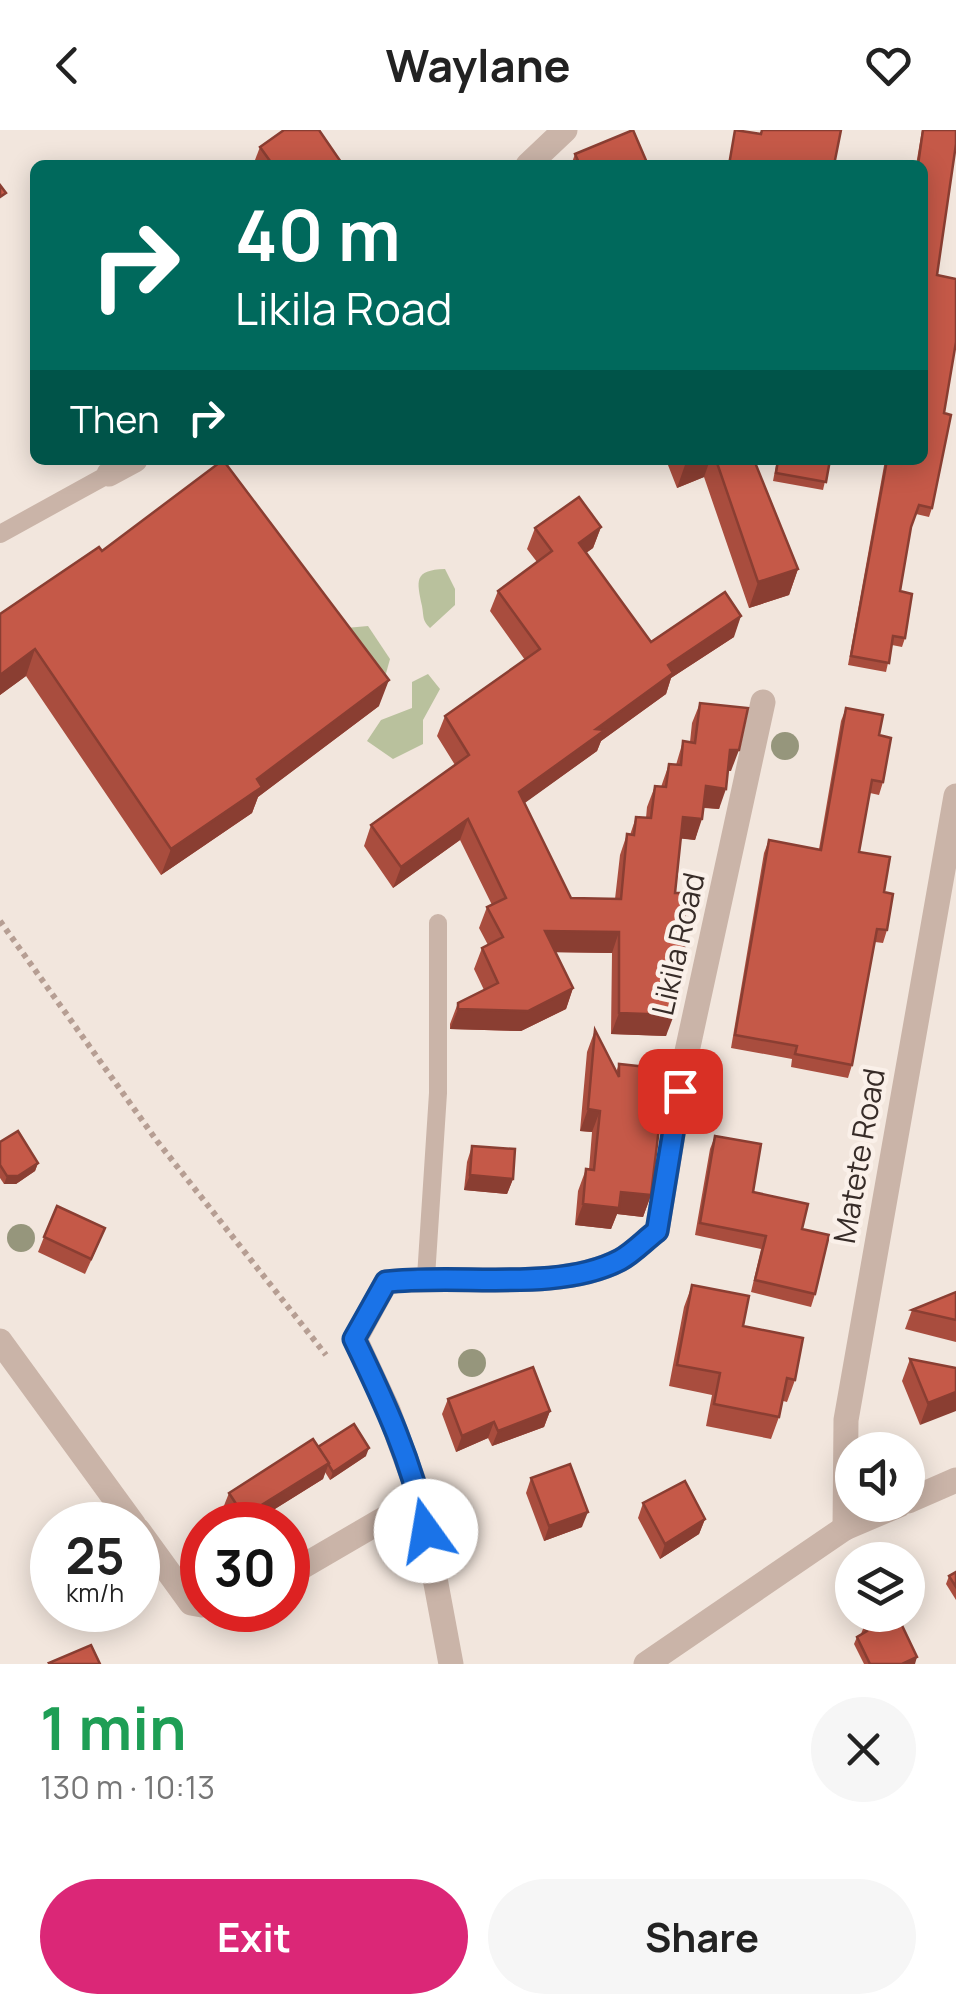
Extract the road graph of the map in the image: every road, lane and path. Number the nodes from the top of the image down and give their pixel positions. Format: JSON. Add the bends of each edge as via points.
{"nodes":[{"id":1,"x":566,"y":130,"type":"edge"},
{"id":2,"x":533,"y":160,"type":"edge"},
{"id":3,"x":125,"y":465,"type":"edge"},
{"id":4,"x":109,"y":474,"type":"joint"},
{"id":5,"x":0,"y":534,"type":"edge"},
{"id":6,"x":764,"y":702,"type":"dead end"},
{"id":7,"x":956,"y":796,"type":"edge"},
{"id":8,"x":0,"y":921,"type":"edge"},
{"id":9,"x":438,"y":924,"type":"dead end"},
{"id":10,"x":426,"y":1277,"type":"junction"},
{"id":11,"x":354,"y":1339,"type":"junction"},
{"id":12,"x":0,"y":1341,"type":"edge"},
{"id":13,"x":956,"y":1480,"type":"edge"},
{"id":14,"x":925,"y":1494,"type":"edge"},
{"id":15,"x":420,"y":1498,"type":"junction"},
{"id":16,"x":118,"y":1502,"type":"edge"},
{"id":17,"x":859,"y":1522,"type":"edge"},
{"id":18,"x":845,"y":1528,"type":"junction"},
{"id":19,"x":160,"y":1560,"type":"edge"},
{"id":20,"x":310,"y":1562,"type":"edge"},
{"id":21,"x":180,"y":1588,"type":"edge"},
{"id":22,"x":451,"y":1664,"type":"edge"},
{"id":23,"x":646,"y":1664,"type":"edge"}],
"edges":[{"from":1,"to":2,"type":"street"},
{"from":3,"to":4,"type":"street"},
{"from":4,"to":5,"type":"lane"},
{"from":6,"to":10,"type":"street","name":"Likila Road","via":[[686,1056],[657,1231],[619,1260],[556,1277]]},
{"from":7,"to":18,"type":"street","name":"Matete Road","via":[[845,1430]]},
{"from":8,"to":11,"type":"path","via":[[156,1141],[325,1356]]},
{"from":9,"to":10,"type":"lane","via":[[438,1094]]},
{"from":10,"to":11,"type":"street","name":"Likila Road","via":[[386,1282]]},
{"from":11,"to":15,"type":"street"},
{"from":12,"to":16,"type":"street"},
{"from":13,"to":14,"type":"street"},
{"from":15,"to":20,"type":"street"},
{"from":15,"to":22,"type":"street"},
{"from":17,"to":18,"type":"street"},
{"from":18,"to":23,"type":"street"},
{"from":19,"to":21,"type":"street"}]}
